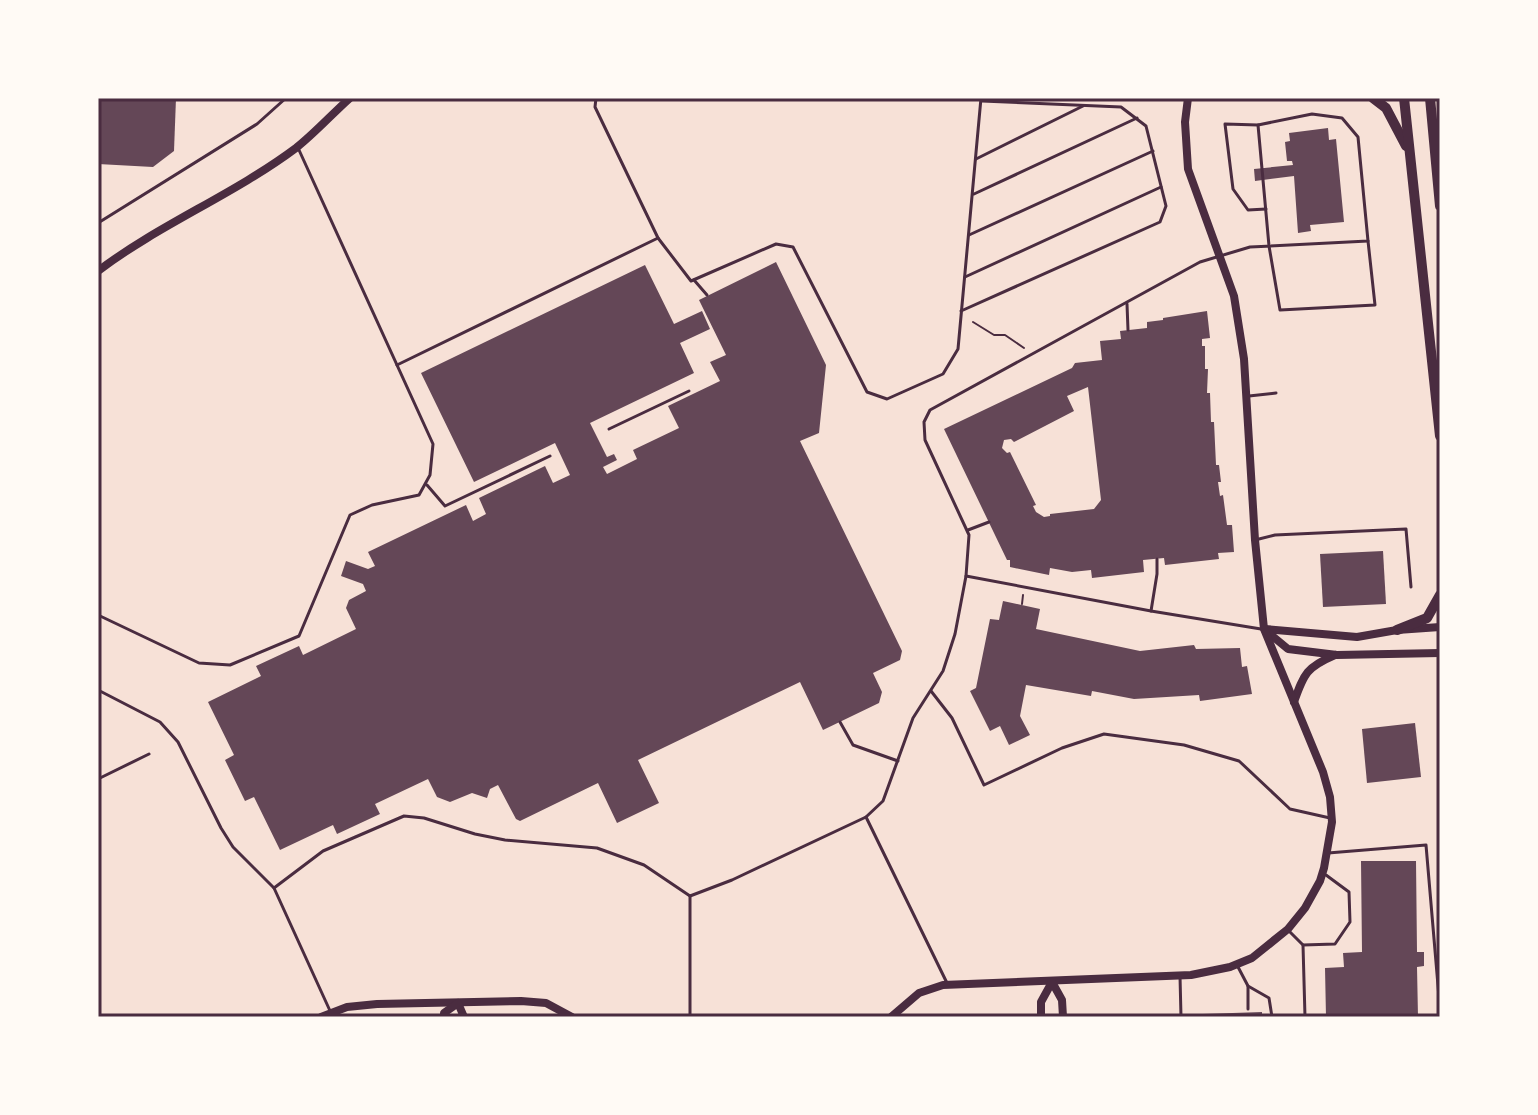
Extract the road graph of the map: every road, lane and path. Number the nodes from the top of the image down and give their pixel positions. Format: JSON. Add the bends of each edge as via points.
{"nodes":[{"id":1,"x":286,"y":98,"type":"edge"},
{"id":2,"x":350,"y":98,"type":"edge"},
{"id":3,"x":596,"y":98,"type":"edge"},
{"id":4,"x":1188,"y":98,"type":"edge"},
{"id":5,"x":1373,"y":98,"type":"edge"},
{"id":6,"x":1404,"y":98,"type":"edge"},
{"id":7,"x":1430,"y":98,"type":"edge"},
{"id":8,"x":981,"y":99,"type":"edge"},
{"id":9,"x":1084,"y":106,"type":"junction"},
{"id":10,"x":1137,"y":118,"type":"junction"},
{"id":11,"x":1258,"y":125,"type":"junction"},
{"id":12,"x":297,"y":147,"type":"junction"},
{"id":13,"x":1153,"y":151,"type":"junction"},
{"id":14,"x":976,"y":159,"type":"junction"},
{"id":15,"x":1161,"y":187,"type":"junction"},
{"id":16,"x":972,"y":195,"type":"junction"},
{"id":17,"x":1440,"y":206,"type":"edge"},
{"id":18,"x":1266,"y":209,"type":"junction"},
{"id":19,"x":1416,"y":211,"type":"junction"},
{"id":20,"x":98,"y":223,"type":"edge"},
{"id":21,"x":969,"y":235,"type":"junction"},
{"id":22,"x":658,"y":238,"type":"junction"},
{"id":23,"x":1368,"y":241,"type":"junction"},
{"id":24,"x":1269,"y":246,"type":"junction"},
{"id":25,"x":1219,"y":255,"type":"junction"},
{"id":26,"x":98,"y":271,"type":"edge"},
{"id":27,"x":965,"y":277,"type":"junction"},
{"id":28,"x":694,"y":280,"type":"junction"},
{"id":29,"x":707,"y":295,"type":"dead end"},
{"id":30,"x":1127,"y":304,"type":"junction"},
{"id":31,"x":961,"y":311,"type":"junction"},
{"id":32,"x":973,"y":322,"type":"dead end"},
{"id":33,"x":1128,"y":330,"type":"dead end"},
{"id":34,"x":1025,"y":349,"type":"dead end"},
{"id":35,"x":397,"y":365,"type":"junction"},
{"id":36,"x":689,"y":391,"type":"dead end"},
{"id":37,"x":1276,"y":393,"type":"dead end"},
{"id":38,"x":1245,"y":396,"type":"junction"},
{"id":39,"x":609,"y":429,"type":"dead end"},
{"id":40,"x":1440,"y":436,"type":"edge"},
{"id":41,"x":550,"y":456,"type":"dead end"},
{"id":42,"x":425,"y":484,"type":"junction"},
{"id":43,"x":989,"y":522,"type":"dead end"},
{"id":44,"x":968,"y":530,"type":"junction"},
{"id":45,"x":1255,"y":540,"type":"junction"},
{"id":46,"x":1157,"y":559,"type":"dead end"},
{"id":47,"x":966,"y":576,"type":"junction"},
{"id":48,"x":1411,"y":587,"type":"dead end"},
{"id":49,"x":1440,"y":595,"type":"edge"},
{"id":50,"x":1151,"y":611,"type":"junction"},
{"id":51,"x":98,"y":615,"type":"edge"},
{"id":52,"x":1440,"y":627,"type":"edge"},
{"id":53,"x":1264,"y":629,"type":"junction"},
{"id":54,"x":1397,"y":630,"type":"junction"},
{"id":55,"x":1440,"y":653,"type":"edge"},
{"id":56,"x":1337,"y":655,"type":"junction"},
{"id":57,"x":98,"y":690,"type":"edge"},
{"id":58,"x":931,"y":691,"type":"junction"},
{"id":59,"x":1294,"y":702,"type":"junction"},
{"id":60,"x":840,"y":722,"type":"dead end"},
{"id":61,"x":149,"y":754,"type":"dead end"},
{"id":62,"x":898,"y":761,"type":"junction"},
{"id":63,"x":98,"y":779,"type":"edge"},
{"id":64,"x":866,"y":817,"type":"junction"},
{"id":65,"x":1332,"y":818,"type":"junction"},
{"id":66,"x":1328,"y":853,"type":"junction"},
{"id":67,"x":1323,"y":872,"type":"junction"},
{"id":68,"x":274,"y":888,"type":"junction"},
{"id":69,"x":690,"y":896,"type":"junction"},
{"id":70,"x":1288,"y":929,"type":"junction"},
{"id":71,"x":1303,"y":945,"type":"junction"},
{"id":72,"x":1237,"y":965,"type":"junction"},
{"id":73,"x":1180,"y":976,"type":"junction"},
{"id":74,"x":1052,"y":982,"type":"junction"},
{"id":75,"x":948,"y":985,"type":"junction"},
{"id":76,"x":1248,"y":986,"type":"junction"},
{"id":77,"x":458,"y":1003,"type":"junction"},
{"id":78,"x":1248,"y":1009,"type":"dead end"},
{"id":79,"x":1440,"y":1009,"type":"edge"},
{"id":80,"x":331,"y":1013,"type":"junction"},
{"id":81,"x":321,"y":1017,"type":"edge"},
{"id":82,"x":444,"y":1017,"type":"edge"},
{"id":83,"x":464,"y":1017,"type":"edge"},
{"id":84,"x":572,"y":1017,"type":"edge"},
{"id":85,"x":690,"y":1017,"type":"edge"},
{"id":86,"x":891,"y":1017,"type":"edge"},
{"id":87,"x":1041,"y":1017,"type":"edge"},
{"id":88,"x":1063,"y":1017,"type":"edge"},
{"id":89,"x":1181,"y":1017,"type":"edge"},
{"id":90,"x":1272,"y":1017,"type":"edge"},
{"id":91,"x":1305,"y":1017,"type":"edge"}],
"edges":[{"from":1,"to":20,"type":"lane","via":[[257,124]]},
{"from":2,"to":12,"type":"street"},
{"from":3,"to":22,"type":"lane","via":[[595,107]]},
{"from":4,"to":25,"type":"street","via":[[1188,169]]},
{"from":5,"to":19,"type":"main road","via":[[1386,108],[1406,147]]},
{"from":6,"to":19,"type":"main road"},
{"from":7,"to":17,"type":"main road"},
{"from":8,"to":9,"type":"lane"},
{"from":8,"to":14,"type":"lane"},
{"from":9,"to":10,"type":"lane","via":[[1121,107]]},
{"from":9,"to":14,"type":"lane"},
{"from":10,"to":13,"type":"lane","via":[[1146,126]]},
{"from":10,"to":16,"type":"lane"},
{"from":11,"to":18,"type":"lane"},
{"from":11,"to":18,"type":"lane","via":[[1225,124],[1233,189],[1248,210]]},
{"from":11,"to":23,"type":"lane","via":[[1312,114],[1342,118],[1358,137]]},
{"from":12,"to":26,"type":"street"},
{"from":12,"to":35,"type":"lane"},
{"from":13,"to":15,"type":"lane"},
{"from":13,"to":21,"type":"lane"},
{"from":14,"to":16,"type":"lane"},
{"from":15,"to":27,"type":"lane"},
{"from":15,"to":31,"type":"lane","via":[[1166,206],[1160,222]]},
{"from":16,"to":21,"type":"lane"},
{"from":18,"to":24,"type":"lane"},
{"from":19,"to":40,"type":"main road"},
{"from":21,"to":27,"type":"lane"},
{"from":22,"to":28,"type":"lane"},
{"from":22,"to":35,"type":"lane"},
{"from":23,"to":24,"type":"lane"},
{"from":23,"to":24,"type":"lane","via":[[1375,305],[1280,310]]},
{"from":24,"to":25,"type":"lane"},
{"from":25,"to":30,"type":"lane"},
{"from":25,"to":38,"type":"street","via":[[1234,296]]},
{"from":27,"to":31,"type":"lane"},
{"from":28,"to":29,"type":"lane"},
{"from":28,"to":31,"type":"lane","via":[[776,244],[793,247],[867,392],[887,399],[943,374],[958,349]]},
{"from":30,"to":33,"type":"lane"},
{"from":30,"to":44,"type":"lane","via":[[930,410],[925,440]]},
{"from":32,"to":34,"type":"path"},
{"from":35,"to":42,"type":"lane","via":[[433,444]]},
{"from":36,"to":39,"type":"lane"},
{"from":37,"to":38,"type":"lane"},
{"from":38,"to":45,"type":"street"},
{"from":41,"to":42,"type":"lane","via":[[445,506]]},
{"from":42,"to":51,"type":"lane","via":[[419,495],[350,515],[299,636],[230,665],[199,663]]},
{"from":43,"to":44,"type":"lane"},
{"from":44,"to":47,"type":"lane"},
{"from":45,"to":48,"type":"lane","via":[[1406,529]]},
{"from":45,"to":53,"type":"street"},
{"from":46,"to":50,"type":"lane"},
{"from":47,"to":50,"type":"lane"},
{"from":47,"to":58,"type":"lane","via":[[955,634]]},
{"from":49,"to":54,"type":"main road","via":[[1427,618]]},
{"from":50,"to":53,"type":"lane"},
{"from":52,"to":54,"type":"street"},
{"from":53,"to":54,"type":"street","via":[[1357,637]]},
{"from":53,"to":56,"type":"street","via":[[1288,649]]},
{"from":53,"to":59,"type":"street"},
{"from":55,"to":56,"type":"street"},
{"from":56,"to":59,"type":"street","via":[[1303,675]]},
{"from":57,"to":68,"type":"lane","via":[[160,722],[178,742],[233,847]]},
{"from":58,"to":62,"type":"lane","via":[[913,718]]},
{"from":58,"to":65,"type":"lane","via":[[952,718],[984,785],[1104,734],[1184,745],[1239,761],[1290,809]]},
{"from":59,"to":65,"type":"street","via":[[1323,772]]},
{"from":60,"to":62,"type":"lane","via":[[853,745]]},
{"from":61,"to":63,"type":"lane"},
{"from":62,"to":64,"type":"lane","via":[[883,801]]},
{"from":64,"to":69,"type":"lane"},
{"from":64,"to":75,"type":"lane"},
{"from":65,"to":66,"type":"street"},
{"from":66,"to":67,"type":"street"},
{"from":66,"to":79,"type":"lane","via":[[1426,845]]},
{"from":67,"to":70,"type":"street"},
{"from":67,"to":71,"type":"lane","via":[[1349,892],[1350,922],[1335,944]]},
{"from":68,"to":69,"type":"lane","via":[[323,851],[404,816],[505,840],[597,848],[644,865]]},
{"from":68,"to":80,"type":"lane"},
{"from":69,"to":85,"type":"lane"},
{"from":70,"to":71,"type":"lane"},
{"from":70,"to":72,"type":"street"},
{"from":71,"to":91,"type":"lane"},
{"from":72,"to":73,"type":"street"},
{"from":72,"to":76,"type":"lane"},
{"from":73,"to":74,"type":"street"},
{"from":73,"to":89,"type":"lane"},
{"from":74,"to":75,"type":"street"},
{"from":74,"to":87,"type":"street","via":[[1041,1002]]},
{"from":74,"to":88,"type":"street","via":[[1062,1000]]},
{"from":75,"to":86,"type":"street","via":[[919,993]]},
{"from":76,"to":78,"type":"lane"},
{"from":76,"to":90,"type":"lane","via":[[1269,998]]},
{"from":77,"to":80,"type":"street","via":[[377,1004]]},
{"from":77,"to":82,"type":"street"},
{"from":77,"to":83,"type":"street"},
{"from":77,"to":84,"type":"street","via":[[546,1003]]},
{"from":80,"to":81,"type":"street"}]}
